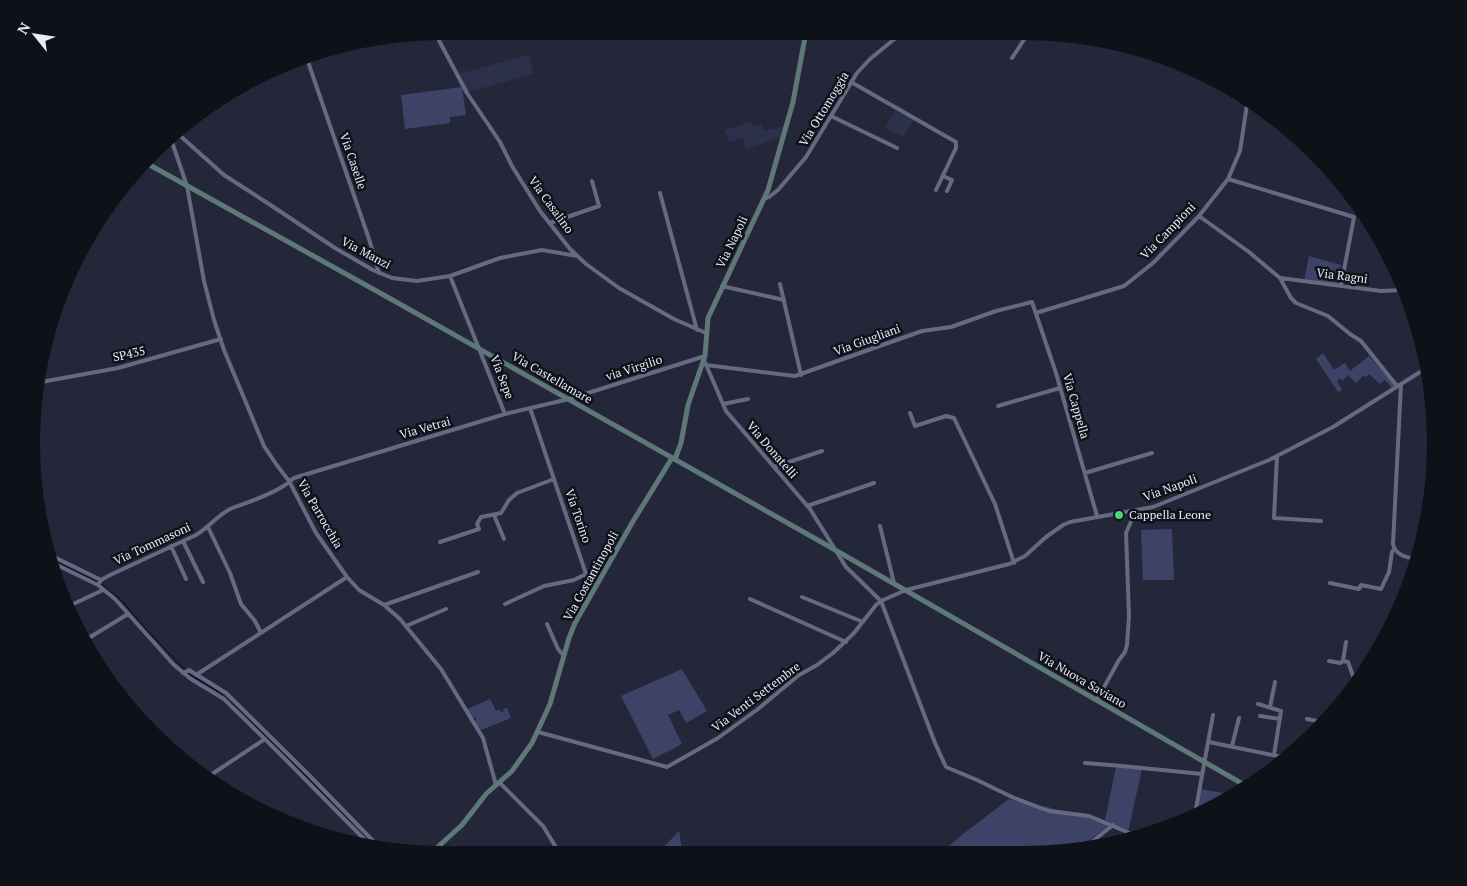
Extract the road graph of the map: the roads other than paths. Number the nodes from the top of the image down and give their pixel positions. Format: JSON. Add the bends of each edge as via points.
{"nodes":[{"id":1,"x":439,"y":40,"type":"edge"},
{"id":2,"x":805,"y":40,"type":"edge"},
{"id":3,"x":894,"y":40,"type":"edge"},
{"id":4,"x":1024,"y":40,"type":"edge"},
{"id":5,"x":1012,"y":58,"type":"dead end"},
{"id":6,"x":308,"y":63,"type":"edge"},
{"id":7,"x":851,"y":82,"type":"junction"},
{"id":8,"x":1247,"y":107,"type":"edge"},
{"id":9,"x":831,"y":116,"type":"junction"},
{"id":10,"x":181,"y":137,"type":"edge"},
{"id":11,"x":173,"y":144,"type":"edge"},
{"id":12,"x":897,"y":148,"type":"dead end"},
{"id":13,"x":151,"y":166,"type":"edge"},
{"id":14,"x":943,"y":176,"type":"junction"},
{"id":15,"x":1228,"y":179,"type":"junction"},
{"id":16,"x":592,"y":181,"type":"dead end"},
{"id":17,"x":187,"y":186,"type":"junction"},
{"id":18,"x":936,"y":190,"type":"dead end"},
{"id":19,"x":947,"y":191,"type":"dead end"},
{"id":20,"x":660,"y":193,"type":"dead end"},
{"id":21,"x":764,"y":199,"type":"junction"},
{"id":22,"x":1199,"y":216,"type":"junction"},
{"id":23,"x":550,"y":224,"type":"junction"},
{"id":24,"x":577,"y":256,"type":"junction"},
{"id":25,"x":379,"y":273,"type":"junction"},
{"id":26,"x":450,"y":276,"type":"junction"},
{"id":27,"x":1280,"y":278,"type":"junction"},
{"id":28,"x":780,"y":284,"type":"dead end"},
{"id":29,"x":722,"y":286,"type":"junction"},
{"id":30,"x":1341,"y":286,"type":"junction"},
{"id":31,"x":1396,"y":290,"type":"edge"},
{"id":32,"x":784,"y":300,"type":"junction"},
{"id":33,"x":1032,"y":302,"type":"joint"},
{"id":34,"x":1036,"y":313,"type":"junction"},
{"id":35,"x":697,"y":330,"type":"junction"},
{"id":36,"x":706,"y":334,"type":"junction"},
{"id":37,"x":221,"y":340,"type":"junction"},
{"id":38,"x":479,"y":348,"type":"junction"},
{"id":39,"x":705,"y":360,"type":"junction"},
{"id":40,"x":1420,"y":372,"type":"edge"},
{"id":41,"x":801,"y":375,"type":"junction"},
{"id":42,"x":45,"y":381,"type":"edge"},
{"id":43,"x":1399,"y":385,"type":"junction"},
{"id":44,"x":1060,"y":388,"type":"junction"},
{"id":45,"x":748,"y":399,"type":"dead end"},
{"id":46,"x":569,"y":400,"type":"junction"},
{"id":47,"x":723,"y":404,"type":"junction"},
{"id":48,"x":998,"y":406,"type":"dead end"},
{"id":49,"x":530,"y":408,"type":"junction"},
{"id":50,"x":910,"y":413,"type":"dead end"},
{"id":51,"x":505,"y":414,"type":"junction"},
{"id":52,"x":822,"y":451,"type":"dead end"},
{"id":53,"x":1152,"y":453,"type":"dead end"},
{"id":54,"x":1277,"y":456,"type":"junction"},
{"id":55,"x":674,"y":458,"type":"junction"},
{"id":56,"x":774,"y":468,"type":"junction"},
{"id":57,"x":1085,"y":473,"type":"junction"},
{"id":58,"x":554,"y":479,"type":"junction"},
{"id":59,"x":290,"y":481,"type":"junction"},
{"id":60,"x":874,"y":484,"type":"dead end"},
{"id":61,"x":808,"y":506,"type":"junction"},
{"id":62,"x":1136,"y":510,"type":"junction"},
{"id":63,"x":494,"y":515,"type":"junction"},
{"id":64,"x":1097,"y":516,"type":"junction"},
{"id":65,"x":1321,"y":521,"type":"dead end"},
{"id":66,"x":880,"y":526,"type":"dead end"},
{"id":67,"x":208,"y":527,"type":"junction"},
{"id":68,"x":504,"y":538,"type":"dead end"},
{"id":69,"x":183,"y":541,"type":"junction"},
{"id":70,"x":440,"y":542,"type":"dead end"},
{"id":71,"x":171,"y":546,"type":"junction"},
{"id":72,"x":833,"y":548,"type":"junction"},
{"id":73,"x":1394,"y":549,"type":"junction"},
{"id":74,"x":1410,"y":557,"type":"edge"},
{"id":75,"x":57,"y":559,"type":"edge"},
{"id":76,"x":1014,"y":562,"type":"junction"},
{"id":77,"x":59,"y":565,"type":"edge"},
{"id":78,"x":478,"y":572,"type":"dead end"},
{"id":79,"x":586,"y":574,"type":"junction"},
{"id":80,"x":347,"y":577,"type":"junction"},
{"id":81,"x":186,"y":579,"type":"dead end"},
{"id":82,"x":203,"y":582,"type":"dead end"},
{"id":83,"x":99,"y":583,"type":"junction"},
{"id":84,"x":894,"y":583,"type":"junction"},
{"id":85,"x":1330,"y":583,"type":"dead end"},
{"id":86,"x":596,"y":586,"type":"junction"},
{"id":87,"x":104,"y":590,"type":"junction"},
{"id":88,"x":906,"y":590,"type":"junction"},
{"id":89,"x":802,"y":597,"type":"dead end"},
{"id":90,"x":750,"y":599,"type":"dead end"},
{"id":91,"x":881,"y":601,"type":"junction"},
{"id":92,"x":74,"y":604,"type":"edge"},
{"id":93,"x":505,"y":604,"type":"dead end"},
{"id":94,"x":384,"y":605,"type":"junction"},
{"id":95,"x":446,"y":609,"type":"dead end"},
{"id":96,"x":128,"y":614,"type":"junction"},
{"id":97,"x":863,"y":622,"type":"junction"},
{"id":98,"x":548,"y":624,"type":"dead end"},
{"id":99,"x":406,"y":626,"type":"junction"},
{"id":100,"x":261,"y":633,"type":"junction"},
{"id":101,"x":90,"y":637,"type":"edge"},
{"id":102,"x":846,"y":642,"type":"junction"},
{"id":103,"x":1346,"y":642,"type":"dead end"},
{"id":104,"x":564,"y":656,"type":"junction"},
{"id":105,"x":1329,"y":661,"type":"dead end"},
{"id":106,"x":1343,"y":661,"type":"junction"},
{"id":107,"x":185,"y":672,"type":"junction"},
{"id":108,"x":196,"y":675,"type":"junction"},
{"id":109,"x":1353,"y":676,"type":"edge"},
{"id":110,"x":1275,"y":682,"type":"dead end"},
{"id":111,"x":1097,"y":700,"type":"junction"},
{"id":112,"x":1258,"y":704,"type":"dead end"},
{"id":113,"x":1270,"y":708,"type":"junction"},
{"id":114,"x":1213,"y":715,"type":"dead end"},
{"id":115,"x":1260,"y":716,"type":"dead end"},
{"id":116,"x":1239,"y":718,"type":"dead end"},
{"id":117,"x":1280,"y":719,"type":"junction"},
{"id":118,"x":1307,"y":719,"type":"dead end"},
{"id":119,"x":1316,"y":721,"type":"edge"},
{"id":120,"x":538,"y":732,"type":"junction"},
{"id":121,"x":265,"y":739,"type":"junction"},
{"id":122,"x":1208,"y":742,"type":"junction"},
{"id":123,"x":1232,"y":746,"type":"junction"},
{"id":124,"x":1274,"y":755,"type":"junction"},
{"id":125,"x":1278,"y":756,"type":"edge"},
{"id":126,"x":1205,"y":762,"type":"junction"},
{"id":127,"x":1085,"y":763,"type":"dead end"},
{"id":128,"x":213,"y":774,"type":"edge"},
{"id":129,"x":1202,"y":774,"type":"junction"},
{"id":130,"x":1241,"y":782,"type":"edge"},
{"id":131,"x":497,"y":784,"type":"junction"},
{"id":132,"x":1196,"y":807,"type":"edge"},
{"id":133,"x":1113,"y":826,"type":"junction"},
{"id":134,"x":1127,"y":832,"type":"edge"},
{"id":135,"x":362,"y":837,"type":"edge"},
{"id":136,"x":372,"y":839,"type":"edge"},
{"id":137,"x":1095,"y":839,"type":"edge"},
{"id":138,"x":439,"y":846,"type":"edge"},
{"id":139,"x":555,"y":846,"type":"edge"}],
"edges":[{"from":1,"to":23,"type":"street","name":"Via Casalino","via":[[467,93]]},
{"from":2,"to":21,"type":"main road","name":"Via Napoli","via":[[793,102]]},
{"from":3,"to":7,"type":"street","name":"Via Ottomoggia"},
{"from":4,"to":5,"type":"street"},
{"from":6,"to":25,"type":"street","name":"Via Caselle"},
{"from":7,"to":9,"type":"street","name":"Via Ottomoggia"},
{"from":7,"to":14,"type":"street","via":[[956,142]]},
{"from":8,"to":15,"type":"street","name":"Via Campioni","via":[[1240,151]]},
{"from":9,"to":12,"type":"street"},
{"from":9,"to":21,"type":"street","name":"Via Ottomoggia","via":[[806,157],[778,190]]},
{"from":10,"to":25,"type":"street","name":"Via Manzi","via":[[224,175]]},
{"from":11,"to":17,"type":"street","name":"Via Parrocchia"},
{"from":13,"to":17,"type":"main road","name":"Via Castellamare"},
{"from":14,"to":18,"type":"street"},
{"from":14,"to":19,"type":"street","via":[[952,180]]},
{"from":15,"to":22,"type":"street","name":"Via Campioni"},
{"from":15,"to":30,"type":"street","via":[[1354,217]]},
{"from":16,"to":23,"type":"street","via":[[599,206]]},
{"from":17,"to":37,"type":"street","name":"Via Parrocchia","via":[[209,303]]},
{"from":17,"to":38,"type":"main road","name":"Via Castellamare"},
{"from":20,"to":35,"type":"street"},
{"from":21,"to":29,"type":"main road","name":"Via Napoli"},
{"from":22,"to":27,"type":"street"},
{"from":22,"to":34,"type":"street","name":"Via Campioni","via":[[1153,264],[1124,286]]},
{"from":23,"to":24,"type":"street","name":"Via Casalino"},
{"from":24,"to":26,"type":"street","name":"Via Manzi","via":[[542,250],[500,258]]},
{"from":24,"to":35,"type":"street","name":"Via Casalino","via":[[619,288]]},
{"from":25,"to":26,"type":"street","name":"Via Manzi","via":[[417,281]]},
{"from":26,"to":38,"type":"street","name":"Via Sepe"},
{"from":27,"to":30,"type":"street","name":"Via Ragni"},
{"from":27,"to":43,"type":"street","via":[[1296,303],[1328,316],[1361,341]]},
{"from":28,"to":32,"type":"street"},
{"from":29,"to":32,"type":"street"},
{"from":29,"to":36,"type":"main road","name":"Via Napoli","via":[[709,314]]},
{"from":30,"to":31,"type":"street","name":"Via Ragni"},
{"from":32,"to":41,"type":"street"},
{"from":33,"to":34,"type":"street","name":"Via Cappella"},
{"from":33,"to":41,"type":"street","name":"Via Giugliani","via":[[951,327],[922,331]]},
{"from":34,"to":44,"type":"street","name":"Via Cappella"},
{"from":35,"to":36,"type":"street","name":"Via Casalino"},
{"from":36,"to":39,"type":"main road","name":"Via Napoli"},
{"from":37,"to":42,"type":"street","name":"SP435","via":[[126,366]]},
{"from":37,"to":59,"type":"street","name":"Via Parrocchia","via":[[264,446]]},
{"from":38,"to":46,"type":"main road","name":"Via Castellamare"},
{"from":38,"to":51,"type":"street","name":"Via Sepe"},
{"from":39,"to":41,"type":"street","name":"Via Giugliani"},
{"from":39,"to":46,"type":"street","name":"via Virgilio"},
{"from":39,"to":47,"type":"street","name":"Via Donatelli"},
{"from":39,"to":55,"type":"main road","name":"Via Napoli","via":[[688,405],[681,443]]},
{"from":40,"to":43,"type":"street","name":"Via Napoli"},
{"from":43,"to":54,"type":"street","name":"Via Napoli","via":[[1333,427]]},
{"from":43,"to":73,"type":"street"},
{"from":44,"to":48,"type":"street"},
{"from":44,"to":57,"type":"street","name":"Via Cappella"},
{"from":45,"to":47,"type":"street"},
{"from":46,"to":49,"type":"street","name":"Via Vetrai"},
{"from":46,"to":55,"type":"main road","name":"Via Castellamare"},
{"from":47,"to":56,"type":"street","name":"Via Donatelli"},
{"from":49,"to":51,"type":"street","name":"Via Vetrai"},
{"from":49,"to":58,"type":"street","name":"Via Torino"},
{"from":50,"to":76,"type":"street","via":[[915,426],[946,416],[954,418],[995,504]]},
{"from":51,"to":59,"type":"street","name":"Via Vetrai"},
{"from":52,"to":56,"type":"street"},
{"from":53,"to":57,"type":"street"},
{"from":54,"to":62,"type":"street","name":"Via Napoli","via":[[1153,507]]},
{"from":54,"to":65,"type":"street","via":[[1274,518]]},
{"from":55,"to":72,"type":"main road","name":"Via Castellamare"},
{"from":55,"to":86,"type":"main road","name":"Via Costantinopoli"},
{"from":56,"to":61,"type":"street","name":"Via Donatelli"},
{"from":57,"to":64,"type":"street","name":"Via Cappella"},
{"from":58,"to":63,"type":"street","name":"Via Torino","via":[[517,494],[501,513]]},
{"from":58,"to":79,"type":"street","name":"Via Torino"},
{"from":59,"to":67,"type":"street","name":"Via Tommasoni","via":[[277,490],[230,509]]},
{"from":59,"to":80,"type":"street","name":"Via Parrocchia","via":[[313,528]]},
{"from":60,"to":61,"type":"street"},
{"from":61,"to":72,"type":"street","name":"Via Donatelli"},
{"from":62,"to":64,"type":"street","name":"Via Napoli"},
{"from":62,"to":111,"type":"street","via":[[1126,533],[1128,645]]},
{"from":63,"to":68,"type":"street"},
{"from":63,"to":70,"type":"street","name":"Via Torino","via":[[481,517],[477,524],[479,529]]},
{"from":64,"to":76,"type":"street","name":"Via Napoli","via":[[1063,525]]},
{"from":66,"to":84,"type":"street"},
{"from":67,"to":69,"type":"street","name":"Via Tommasoni"},
{"from":67,"to":100,"type":"street","via":[[240,604]]},
{"from":69,"to":71,"type":"street","name":"Via Tommasoni"},
{"from":69,"to":82,"type":"street"},
{"from":71,"to":81,"type":"street"},
{"from":71,"to":83,"type":"street","name":"Via Tommasoni"},
{"from":72,"to":84,"type":"main road","name":"Via Castellamare"},
{"from":72,"to":91,"type":"street","name":"Via Donatelli","via":[[846,567]]},
{"from":73,"to":74,"type":"street"},
{"from":73,"to":85,"type":"street","via":[[1381,589]]},
{"from":75,"to":83,"type":"street"},
{"from":76,"to":88,"type":"street","name":"Via Napoli"},
{"from":77,"to":83,"type":"street"},
{"from":78,"to":94,"type":"street"},
{"from":79,"to":86,"type":"street","name":"Via Torino"},
{"from":79,"to":93,"type":"street","via":[[544,586]]},
{"from":80,"to":94,"type":"street","name":"Via Parrocchia","via":[[358,590]]},
{"from":80,"to":100,"type":"street"},
{"from":83,"to":87,"type":"street"},
{"from":84,"to":88,"type":"main road","name":"Via Castellamare"},
{"from":86,"to":104,"type":"main road","name":"Via Costantinopoli","via":[[575,623]]},
{"from":87,"to":92,"type":"street"},
{"from":87,"to":96,"type":"street"},
{"from":88,"to":91,"type":"street","name":"Via Venti Settembre"},
{"from":88,"to":111,"type":"main road","name":"Via Nuova Saviano"},
{"from":89,"to":97,"type":"street"},
{"from":90,"to":102,"type":"street"},
{"from":91,"to":97,"type":"street","name":"Via Venti Settembre"},
{"from":91,"to":133,"type":"street","via":[[946,767],[1008,796],[1049,810],[1089,816]]},
{"from":94,"to":99,"type":"street","name":"Via Parrocchia"},
{"from":95,"to":99,"type":"street"},
{"from":96,"to":101,"type":"street"},
{"from":96,"to":107,"type":"street"},
{"from":97,"to":102,"type":"street","name":"Via Venti Settembre"},
{"from":98,"to":104,"type":"street"},
{"from":99,"to":131,"type":"street","name":"Via Parrocchia","via":[[441,669],[479,732]]},
{"from":100,"to":108,"type":"street"},
{"from":102,"to":120,"type":"street","name":"Via Venti Settembre","via":[[739,724],[666,767]]},
{"from":103,"to":106,"type":"street"},
{"from":104,"to":120,"type":"main road","name":"Via Costantinopoli"},
{"from":105,"to":106,"type":"street"},
{"from":106,"to":109,"type":"street","via":[[1348,662]]},
{"from":107,"to":108,"type":"street","via":[[189,670]]},
{"from":107,"to":121,"type":"street","via":[[224,699]]},
{"from":108,"to":136,"type":"street","via":[[226,693]]},
{"from":110,"to":113,"type":"street"},
{"from":111,"to":126,"type":"main road","name":"Via Nuova Saviano"},
{"from":112,"to":113,"type":"street"},
{"from":113,"to":117,"type":"street","via":[[1281,710]]},
{"from":114,"to":122,"type":"street"},
{"from":115,"to":117,"type":"street"},
{"from":116,"to":123,"type":"street"},
{"from":117,"to":124,"type":"street"},
{"from":118,"to":119,"type":"street"},
{"from":120,"to":131,"type":"main road","name":"Via Costantinopoli","via":[[512,771]]},
{"from":121,"to":128,"type":"street"},
{"from":121,"to":135,"type":"street"},
{"from":122,"to":123,"type":"street"},
{"from":122,"to":126,"type":"street"},
{"from":123,"to":124,"type":"street"},
{"from":124,"to":125,"type":"street"},
{"from":126,"to":129,"type":"street"},
{"from":126,"to":130,"type":"main road","name":"Via Nuova Saviano"},
{"from":127,"to":129,"type":"street"},
{"from":129,"to":132,"type":"street"},
{"from":131,"to":138,"type":"main road","name":"Via Costantinopoli","via":[[462,825]]},
{"from":131,"to":139,"type":"street","via":[[543,826]]},
{"from":133,"to":134,"type":"street"},
{"from":133,"to":137,"type":"street"}]}
